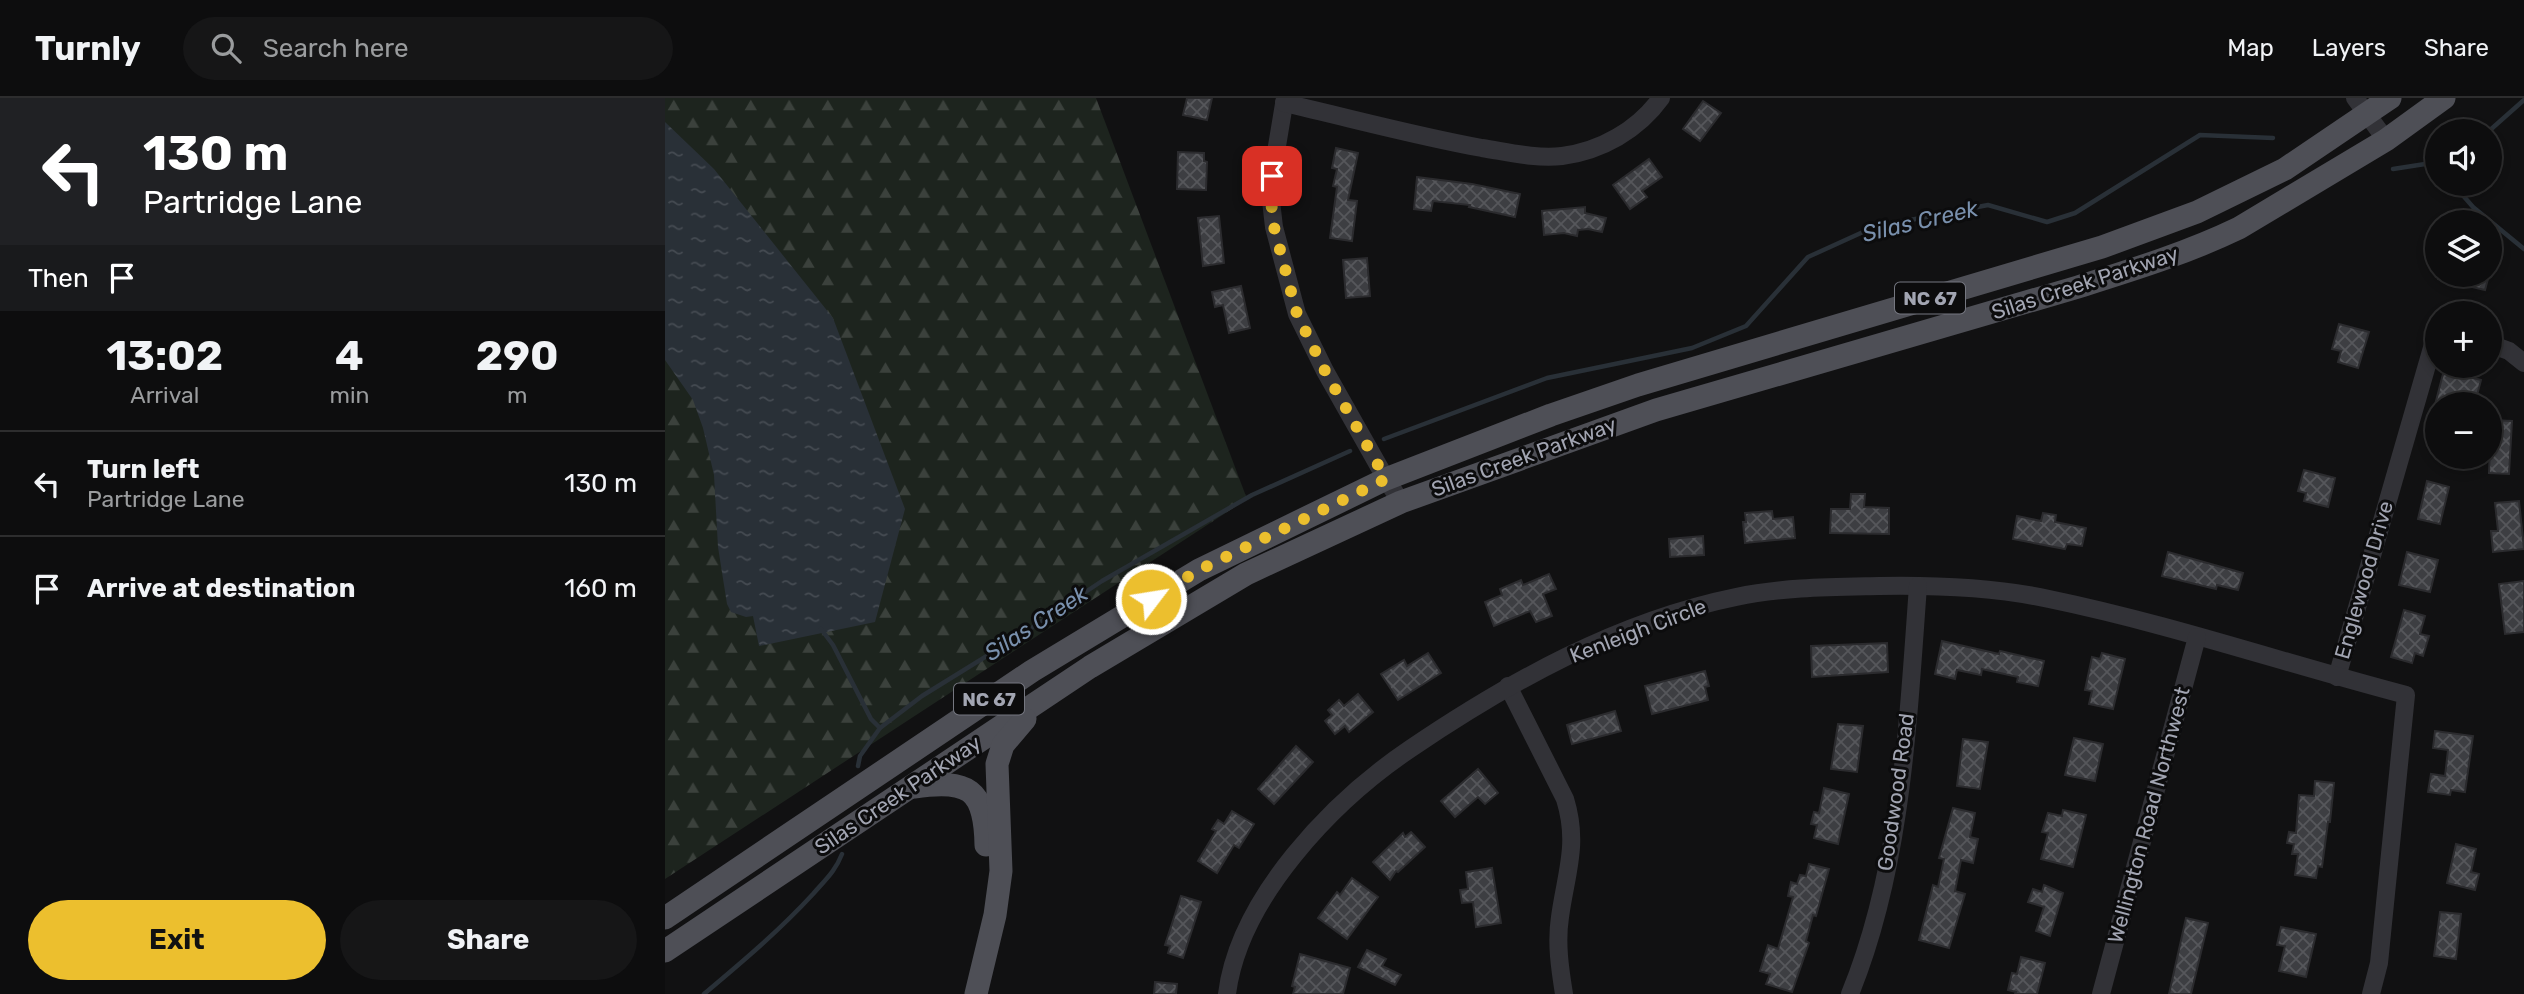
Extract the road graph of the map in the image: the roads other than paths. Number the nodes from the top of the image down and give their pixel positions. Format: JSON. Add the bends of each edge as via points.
{"nodes":[{"id":1,"x":1661,"y":98,"type":"edge"},
{"id":2,"x":2390,"y":98,"type":"edge"},
{"id":3,"x":2444,"y":98,"type":"edge"},
{"id":4,"x":1284,"y":100,"type":"edge"},
{"id":5,"x":2361,"y":106,"type":"edge"},
{"id":6,"x":2386,"y":140,"type":"junction"},
{"id":7,"x":2502,"y":348,"type":"edge"},
{"id":8,"x":2524,"y":363,"type":"edge"},
{"id":9,"x":2425,"y":369,"type":"edge"},
{"id":10,"x":1386,"y":479,"type":"junction"},
{"id":11,"x":1401,"y":502,"type":"junction"},
{"id":12,"x":1918,"y":586,"type":"junction"},
{"id":13,"x":2197,"y":637,"type":"junction"},
{"id":14,"x":2337,"y":677,"type":"junction"},
{"id":15,"x":1508,"y":686,"type":"junction"},
{"id":16,"x":1041,"y":699,"type":"junction"},
{"id":17,"x":907,"y":788,"type":"junction"},
{"id":18,"x":665,"y":918,"type":"edge"},
{"id":19,"x":665,"y":951,"type":"edge"},
{"id":20,"x":962,"y":994,"type":"edge"},
{"id":21,"x":976,"y":994,"type":"edge"},
{"id":22,"x":1227,"y":994,"type":"edge"},
{"id":23,"x":1564,"y":994,"type":"edge"},
{"id":24,"x":1850,"y":994,"type":"edge"},
{"id":25,"x":2101,"y":994,"type":"edge"},
{"id":26,"x":2371,"y":994,"type":"edge"}],
"edges":[{"from":1,"to":4,"type":"street","via":[[1639,124],[1623,134],[1581,152],[1543,157],[1455,143]]},
{"from":2,"to":5,"type":"main road","name":"Silas Creek Parkway","number":"NC 67"},
{"from":3,"to":6,"type":"main road","name":"Silas Creek Parkway","number":"NC 67"},
{"from":4,"to":10,"type":"street","via":[[1271,201],[1297,314]]},
{"from":5,"to":6,"type":"street"},
{"from":5,"to":10,"type":"main road","name":"Silas Creek Parkway","number":"NC 67","via":[[2285,169],[2185,216],[2102,247],[1638,385]]},
{"from":6,"to":11,"type":"main road","name":"Silas Creek Parkway","number":"NC 67","via":[[2239,228],[2169,257],[1657,410]]},
{"from":7,"to":8,"type":"street"},
{"from":9,"to":14,"type":"street","name":"Englewood Drive"},
{"from":10,"to":11,"type":"street"},
{"from":10,"to":18,"type":"main road","name":"Silas Creek Parkway","number":"NC 67","via":[[1199,570],[1032,671]]},
{"from":11,"to":16,"type":"main road","name":"Silas Creek Parkway","number":"NC 67","via":[[1246,574]]},
{"from":12,"to":13,"type":"street","name":"Kenleigh Circle","via":[[2047,599]]},
{"from":12,"to":15,"type":"street","name":"Kenleigh Circle","via":[[1783,590],[1707,604],[1587,648]]},
{"from":12,"to":24,"type":"street","name":"Goodwood Road","via":[[1895,828],[1865,953]]},
{"from":13,"to":14,"type":"street","name":"Kenleigh Circle"},
{"from":13,"to":25,"type":"street","name":"Wellington Road Northwest"},
{"from":14,"to":26,"type":"street","name":"Englewood Drive","via":[[2406,695],[2379,963]]},
{"from":15,"to":22,"type":"street","name":"Kenleigh Circle","via":[[1390,763],[1310,838],[1258,903],[1237,950]]},
{"from":15,"to":23,"type":"street","via":[[1571,817],[1571,854],[1558,937]]},
{"from":16,"to":17,"type":"main road","name":"Silas Creek Parkway","number":"NC 67"},
{"from":16,"to":21,"type":"main road","via":[[999,755],[995,776],[1002,851],[999,894]]},
{"from":17,"to":19,"type":"main road","name":"Silas Creek Parkway","number":"NC 67"},
{"from":17,"to":20,"type":"main road","via":[[952,784],[976,797],[982,810],[986,886]]}]}
